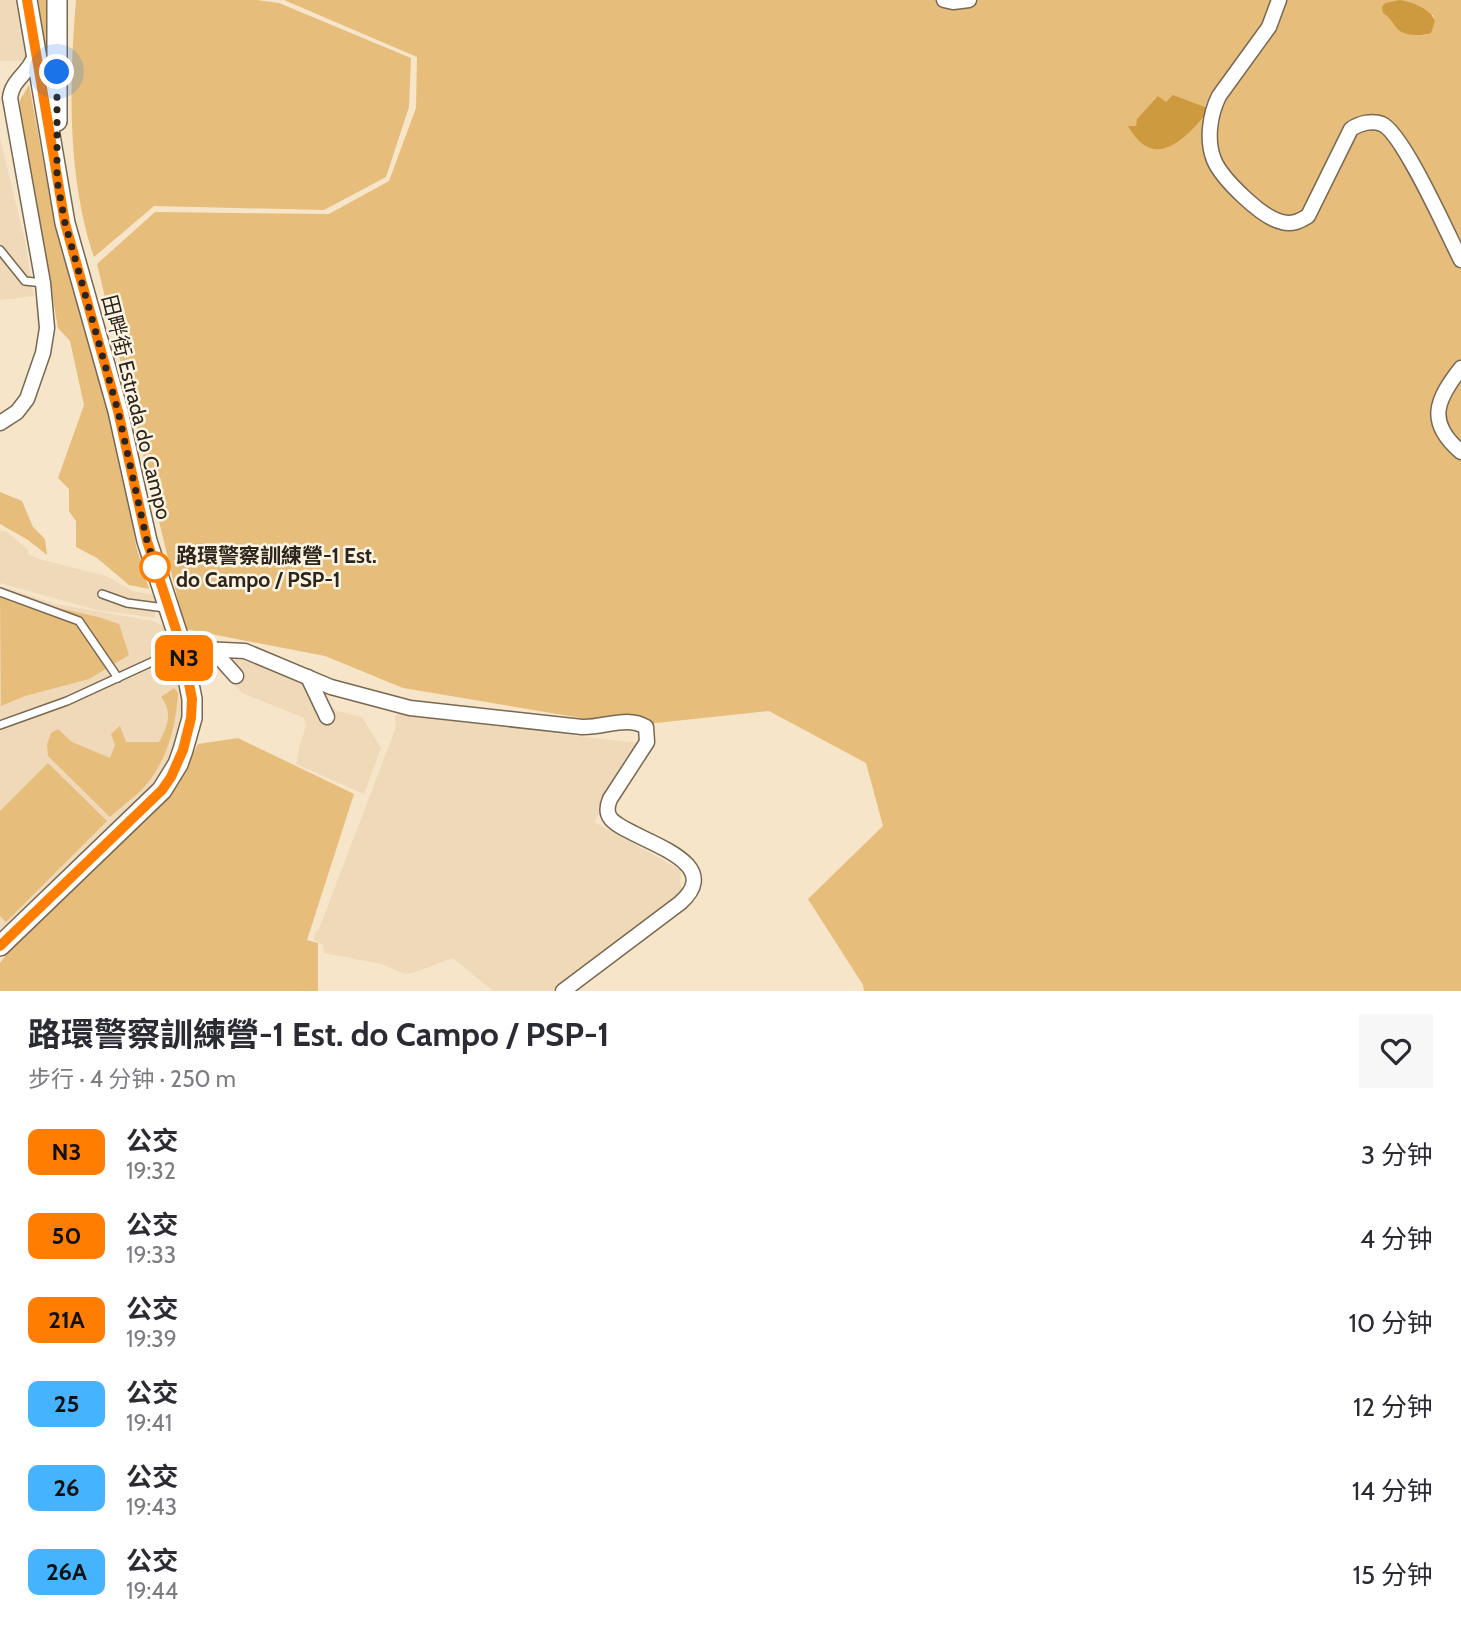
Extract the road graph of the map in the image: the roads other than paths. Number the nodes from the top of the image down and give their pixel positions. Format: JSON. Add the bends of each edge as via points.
{"nodes":[{"id":1,"x":27,"y":0,"type":"edge"},
{"id":2,"x":57,"y":0,"type":"edge"},
{"id":3,"x":944,"y":0,"type":"edge"},
{"id":4,"x":970,"y":0,"type":"edge"},
{"id":5,"x":1279,"y":0,"type":"edge"},
{"id":6,"x":35,"y":52,"type":"junction"},
{"id":7,"x":20,"y":77,"type":"junction"},
{"id":8,"x":42,"y":89,"type":"junction"},
{"id":9,"x":57,"y":180,"type":"junction"},
{"id":10,"x":0,"y":250,"type":"edge"},
{"id":11,"x":1461,"y":260,"type":"edge"},
{"id":12,"x":43,"y":283,"type":"junction"},
{"id":13,"x":1461,"y":368,"type":"edge"},
{"id":14,"x":0,"y":423,"type":"edge"},
{"id":15,"x":1461,"y":452,"type":"edge"},
{"id":16,"x":0,"y":592,"type":"edge"},
{"id":17,"x":102,"y":594,"type":"dead end"},
{"id":18,"x":169,"y":609,"type":"junction"},
{"id":19,"x":182,"y":648,"type":"junction"},
{"id":20,"x":206,"y":648,"type":"junction"},
{"id":21,"x":236,"y":676,"type":"dead end"},
{"id":22,"x":308,"y":677,"type":"junction"},
{"id":23,"x":118,"y":678,"type":"junction"},
{"id":24,"x":327,"y":717,"type":"dead end"},
{"id":25,"x":0,"y":725,"type":"edge"},
{"id":26,"x":0,"y":946,"type":"edge"},
{"id":27,"x":563,"y":991,"type":"edge"}],
"edges":[{"from":1,"to":6,"type":"main road","name":"田畔街 Estrada do Campo"},
{"from":2,"to":9,"type":"main road","name":"田畔街 Estrada do Campo"},
{"from":3,"to":4,"type":"street"},
{"from":5,"to":11,"type":"street","via":[[1269,27],[1214,106],[1212,149],[1225,178],[1275,220],[1301,220],[1308,216],[1352,129],[1364,123],[1382,124],[1402,146]]},
{"from":6,"to":7,"type":"street","via":[[32,64]]},
{"from":6,"to":8,"type":"main road","name":"田畔街 Estrada do Campo"},
{"from":7,"to":8,"type":"street","via":[[32,77]]},
{"from":7,"to":12,"type":"street","via":[[10,92],[10,104]]},
{"from":8,"to":9,"type":"main road","name":"田畔街 Estrada do Campo"},
{"from":9,"to":18,"type":"main road","name":"田畔街 Estrada do Campo","via":[[147,541]]},
{"from":10,"to":12,"type":"lane","via":[[25,281]]},
{"from":12,"to":14,"type":"street","via":[[47,328],[34,383],[17,412]]},
{"from":13,"to":15,"type":"street","via":[[1445,389],[1438,417],[1442,431]]},
{"from":16,"to":23,"type":"lane","via":[[79,621]]},
{"from":17,"to":18,"type":"lane"},
{"from":18,"to":19,"type":"main road","name":"田畔街 Estrada do Campo"},
{"from":19,"to":20,"type":"street"},
{"from":19,"to":23,"type":"lane"},
{"from":19,"to":26,"type":"main road","name":"田畔街 Estrada do Campo","via":[[191,718],[171,777]]},
{"from":20,"to":21,"type":"street"},
{"from":20,"to":22,"type":"street","via":[[245,651]]},
{"from":22,"to":24,"type":"street"},
{"from":22,"to":27,"type":"street","via":[[359,696],[425,710],[582,727],[623,721],[646,727],[648,742],[610,799],[608,813],[616,823],[679,856],[691,870],[692,888],[680,903]]},
{"from":23,"to":25,"type":"lane"}]}
